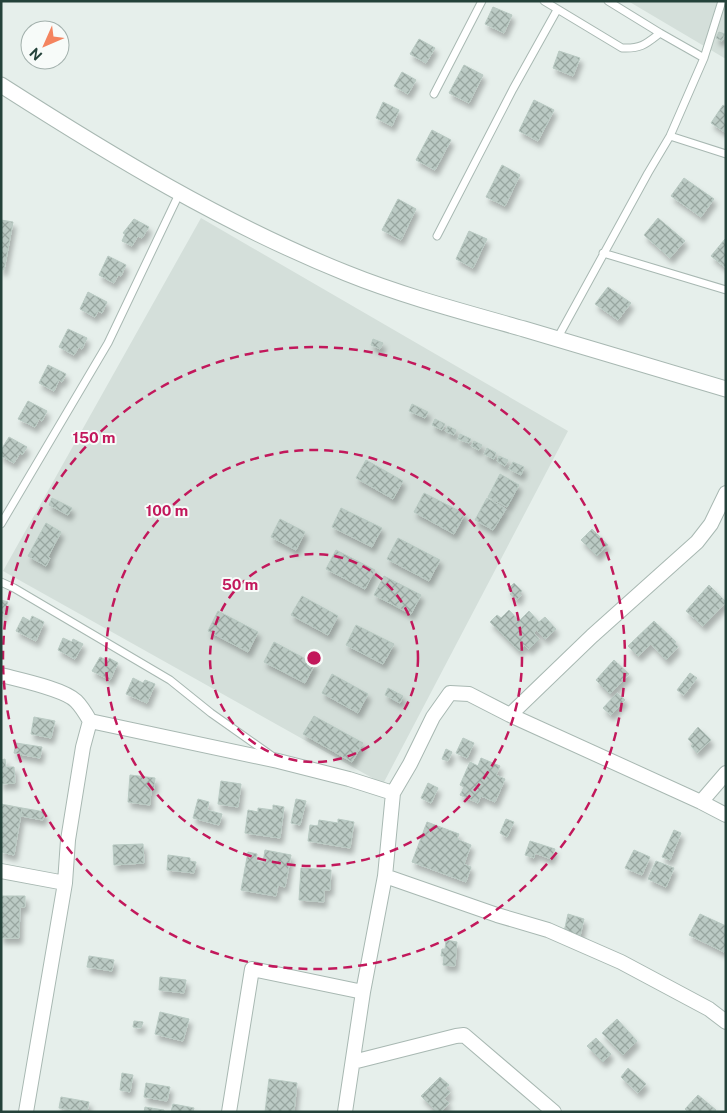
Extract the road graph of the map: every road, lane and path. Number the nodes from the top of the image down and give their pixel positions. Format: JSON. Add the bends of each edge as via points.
{"nodes":[{"id":1,"x":482,"y":1,"type":"edge"},
{"id":2,"x":544,"y":1,"type":"edge"},
{"id":3,"x":608,"y":1,"type":"edge"},
{"id":4,"x":722,"y":1,"type":"edge"},
{"id":5,"x":556,"y":10,"type":"junction"},
{"id":6,"x":660,"y":33,"type":"junction"},
{"id":7,"x":704,"y":58,"type":"junction"},
{"id":8,"x":1,"y":86,"type":"edge"},
{"id":9,"x":434,"y":94,"type":"dead end"},
{"id":10,"x":670,"y":136,"type":"junction"},
{"id":11,"x":726,"y":154,"type":"edge"},
{"id":12,"x":180,"y":192,"type":"junction"},
{"id":13,"x":437,"y":236,"type":"dead end"},
{"id":14,"x":603,"y":253,"type":"junction"},
{"id":15,"x":726,"y":290,"type":"edge"},
{"id":16,"x":557,"y":339,"type":"junction"},
{"id":17,"x":726,"y":389,"type":"edge"},
{"id":18,"x":726,"y":492,"type":"edge"},
{"id":19,"x":1,"y":524,"type":"edge"},
{"id":20,"x":1,"y":582,"type":"edge"},
{"id":21,"x":1,"y":675,"type":"edge"},
{"id":22,"x":510,"y":715,"type":"junction"},
{"id":23,"x":90,"y":721,"type":"junction"},
{"id":24,"x":278,"y":761,"type":"junction"},
{"id":25,"x":726,"y":773,"type":"edge"},
{"id":26,"x":393,"y":793,"type":"junction"},
{"id":27,"x":701,"y":802,"type":"junction"},
{"id":28,"x":726,"y":815,"type":"edge"},
{"id":29,"x":1,"y":871,"type":"edge"},
{"id":30,"x":385,"y":876,"type":"junction"},
{"id":31,"x":65,"y":883,"type":"junction"},
{"id":32,"x":363,"y":992,"type":"junction"},
{"id":33,"x":726,"y":1022,"type":"edge"},
{"id":34,"x":353,"y":1062,"type":"junction"},
{"id":35,"x":26,"y":1112,"type":"edge"},
{"id":36,"x":229,"y":1112,"type":"edge"},
{"id":37,"x":345,"y":1112,"type":"edge"},
{"id":38,"x":554,"y":1112,"type":"edge"}],
"edges":[{"from":1,"to":9,"type":"lane"},
{"from":2,"to":5,"type":"lane"},
{"from":3,"to":6,"type":"lane"},
{"from":4,"to":7,"type":"lane"},
{"from":5,"to":6,"type":"lane","via":[[622,48],[636,49]]},
{"from":5,"to":13,"type":"lane"},
{"from":6,"to":7,"type":"lane"},
{"from":7,"to":10,"type":"lane"},
{"from":8,"to":12,"type":"street","via":[[95,145]]},
{"from":10,"to":11,"type":"lane"},
{"from":10,"to":14,"type":"lane"},
{"from":12,"to":16,"type":"street","via":[[278,244],[348,274]]},
{"from":12,"to":19,"type":"lane","via":[[108,343]]},
{"from":14,"to":15,"type":"lane"},
{"from":14,"to":16,"type":"lane"},
{"from":16,"to":17,"type":"street"},
{"from":18,"to":22,"type":"street","via":[[711,524],[696,542]]},
{"from":20,"to":24,"type":"lane","via":[[170,680]]},
{"from":21,"to":23,"type":"street","via":[[62,692],[76,700]]},
{"from":22,"to":26,"type":"street","via":[[469,694],[450,693],[433,717]]},
{"from":22,"to":27,"type":"street"},
{"from":23,"to":24,"type":"street"},
{"from":23,"to":31,"type":"street","via":[[70,830]]},
{"from":24,"to":26,"type":"street"},
{"from":25,"to":27,"type":"street"},
{"from":26,"to":30,"type":"street"},
{"from":27,"to":28,"type":"street"},
{"from":29,"to":31,"type":"street"},
{"from":30,"to":32,"type":"street"},
{"from":30,"to":33,"type":"street","via":[[548,930],[621,962],[709,1009]]},
{"from":31,"to":35,"type":"street"},
{"from":32,"to":34,"type":"street"},
{"from":32,"to":36,"type":"street","via":[[252,969]]},
{"from":34,"to":37,"type":"street"},
{"from":34,"to":38,"type":"street","via":[[464,1036]]}]}
